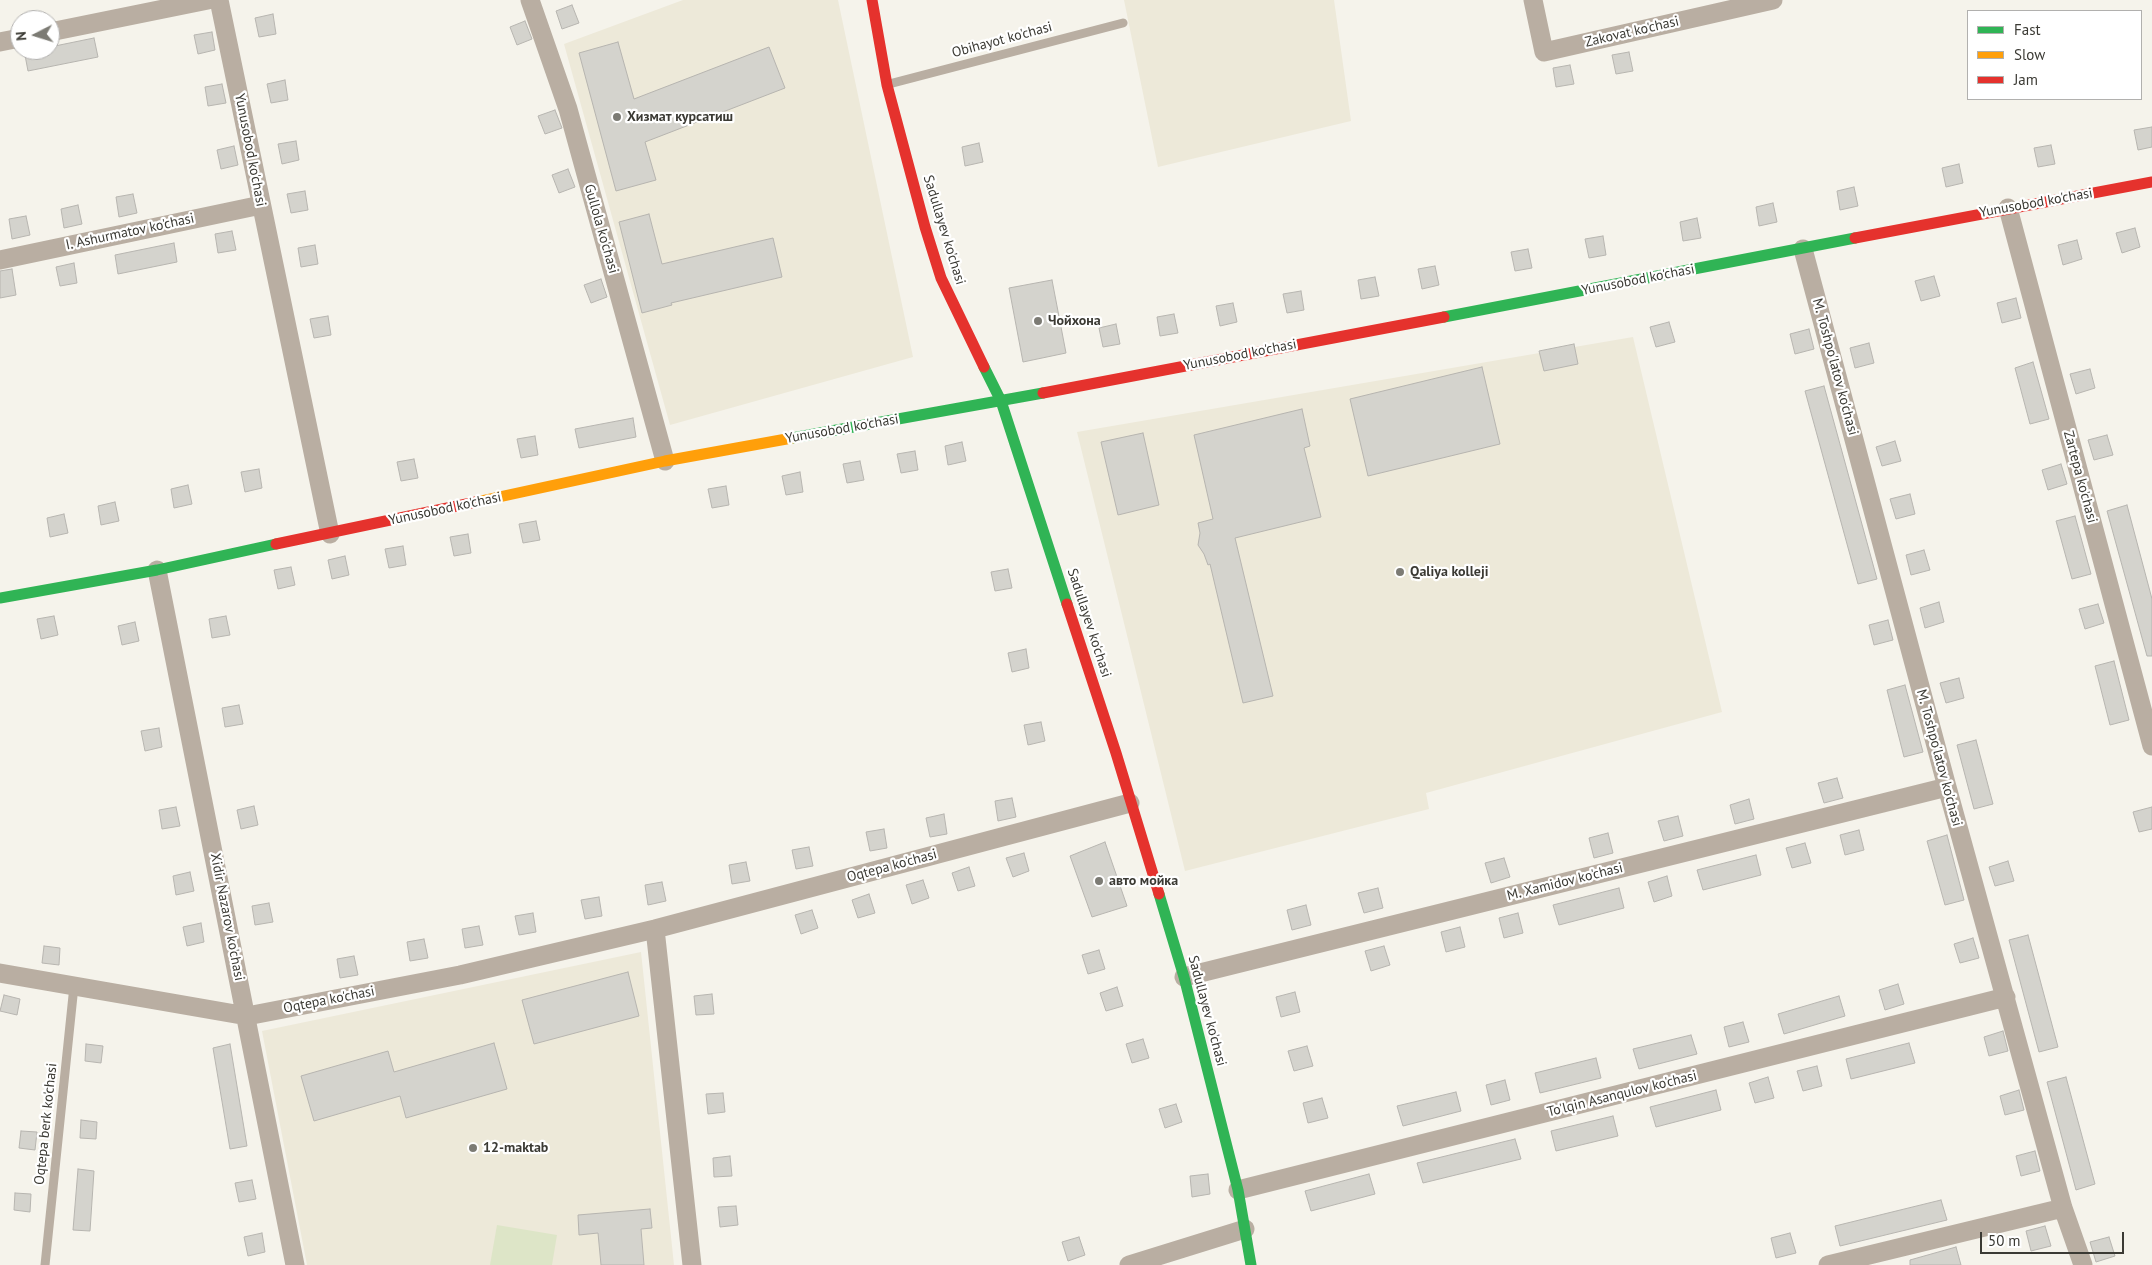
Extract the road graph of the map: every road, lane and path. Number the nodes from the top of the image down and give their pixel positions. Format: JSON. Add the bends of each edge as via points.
{"nodes":[{"id":1,"x":208,"y":0,"type":"edge"},
{"id":2,"x":220,"y":0,"type":"edge"},
{"id":3,"x":530,"y":0,"type":"edge"},
{"id":4,"x":872,"y":0,"type":"edge"},
{"id":5,"x":1533,"y":0,"type":"edge"},
{"id":6,"x":1773,"y":0,"type":"edge"},
{"id":7,"x":1123,"y":23,"type":"dead end"},
{"id":8,"x":60,"y":30,"type":"edge"},
{"id":9,"x":887,"y":85,"type":"junction"},
{"id":10,"x":2152,"y":182,"type":"edge"},
{"id":11,"x":261,"y":205,"type":"junction"},
{"id":12,"x":2008,"y":208,"type":"junction"},
{"id":13,"x":1803,"y":249,"type":"junction"},
{"id":14,"x":0,"y":260,"type":"edge"},
{"id":15,"x":1000,"y":401,"type":"junction"},
{"id":16,"x":665,"y":461,"type":"junction"},
{"id":17,"x":330,"y":534,"type":"junction"},
{"id":18,"x":157,"y":570,"type":"junction"},
{"id":19,"x":0,"y":598,"type":"edge"},
{"id":20,"x":2152,"y":746,"type":"edge"},
{"id":21,"x":1947,"y":787,"type":"junction"},
{"id":22,"x":1130,"y":803,"type":"junction"},
{"id":23,"x":655,"y":929,"type":"junction"},
{"id":24,"x":0,"y":973,"type":"edge"},
{"id":25,"x":1184,"y":977,"type":"junction"},
{"id":26,"x":74,"y":986,"type":"junction"},
{"id":27,"x":2006,"y":997,"type":"junction"},
{"id":28,"x":247,"y":1016,"type":"junction"},
{"id":29,"x":1238,"y":1190,"type":"junction"},
{"id":30,"x":2063,"y":1208,"type":"junction"},
{"id":31,"x":1245,"y":1229,"type":"junction"},
{"id":32,"x":45,"y":1265,"type":"edge"},
{"id":33,"x":295,"y":1265,"type":"edge"},
{"id":34,"x":692,"y":1265,"type":"edge"},
{"id":35,"x":1128,"y":1265,"type":"edge"},
{"id":36,"x":1251,"y":1265,"type":"edge"},
{"id":37,"x":1828,"y":1265,"type":"edge"},
{"id":38,"x":2083,"y":1265,"type":"edge"}],
"edges":[{"from":1,"to":8,"type":"street"},
{"from":2,"to":11,"type":"street","name":"Yunusobod ko'chasi"},
{"from":3,"to":16,"type":"street","name":"Gullola ko'chasi","via":[[568,109]]},
{"from":4,"to":9,"type":"street","name":"Sadullayev ko'chasi"},
{"from":5,"to":6,"type":"street","name":"Zakovat ko'chasi","via":[[1544,52]]},
{"from":7,"to":9,"type":"lane","name":"Obihayot ko'chasi"},
{"from":9,"to":15,"type":"street","name":"Sadullayev ko'chasi","via":[[941,278]]},
{"from":10,"to":12,"type":"street","name":"Yunusobod ko'chasi"},
{"from":11,"to":14,"type":"street","name":"I. Ashurmatov ko'chasi"},
{"from":11,"to":17,"type":"street","name":"Yunusobod ko'chasi"},
{"from":12,"to":13,"type":"street","name":"Yunusobod ko'chasi"},
{"from":12,"to":20,"type":"street","name":"Zartepa ko'chasi"},
{"from":13,"to":15,"type":"street","name":"Yunusobod ko'chasi"},
{"from":13,"to":21,"type":"street","name":"M. Toshpo'latov ko'chasi"},
{"from":15,"to":16,"type":"street","name":"Yunusobod ko'chasi"},
{"from":15,"to":22,"type":"street","name":"Sadullayev ko'chasi"},
{"from":16,"to":17,"type":"street","name":"Yunusobod ko'chasi"},
{"from":17,"to":18,"type":"street","name":"Yunusobod ko'chasi"},
{"from":18,"to":19,"type":"street","name":"Yunusobod ko'chasi"},
{"from":18,"to":28,"type":"street","name":"Xidir Nazarov ko'chasi"},
{"from":21,"to":25,"type":"street","name":"M. Xamidov ko'chasi"},
{"from":21,"to":27,"type":"street","name":"M. Toshpo'latov ko'chasi"},
{"from":22,"to":23,"type":"street","name":"Oqtepa ko'chasi"},
{"from":22,"to":25,"type":"street","name":"Sadullayev ko'chasi"},
{"from":23,"to":28,"type":"street","name":"Oqtepa ko'chasi","via":[[460,976]]},
{"from":23,"to":34,"type":"street"},
{"from":24,"to":26,"type":"street","name":"Oqtepa ko'chasi"},
{"from":25,"to":29,"type":"street","name":"Sadullayev ko'chasi"},
{"from":26,"to":28,"type":"street","name":"Oqtepa ko'chasi"},
{"from":26,"to":32,"type":"lane","name":"Oqtepa berk ko'chasi"},
{"from":27,"to":29,"type":"street","name":"To'lqin Asanqulov ko'chasi"},
{"from":27,"to":30,"type":"street","name":"M. Toshpo'latov ko'chasi"},
{"from":28,"to":33,"type":"street","name":"Xidir Nazarov ko'chasi"},
{"from":29,"to":31,"type":"street","name":"Sadullayev ko'chasi"},
{"from":30,"to":37,"type":"street"},
{"from":30,"to":38,"type":"street","name":"M. Toshpo'latov ko'chasi"},
{"from":31,"to":35,"type":"street"},
{"from":31,"to":36,"type":"street","name":"Sadullayev ko'chasi"}]}
